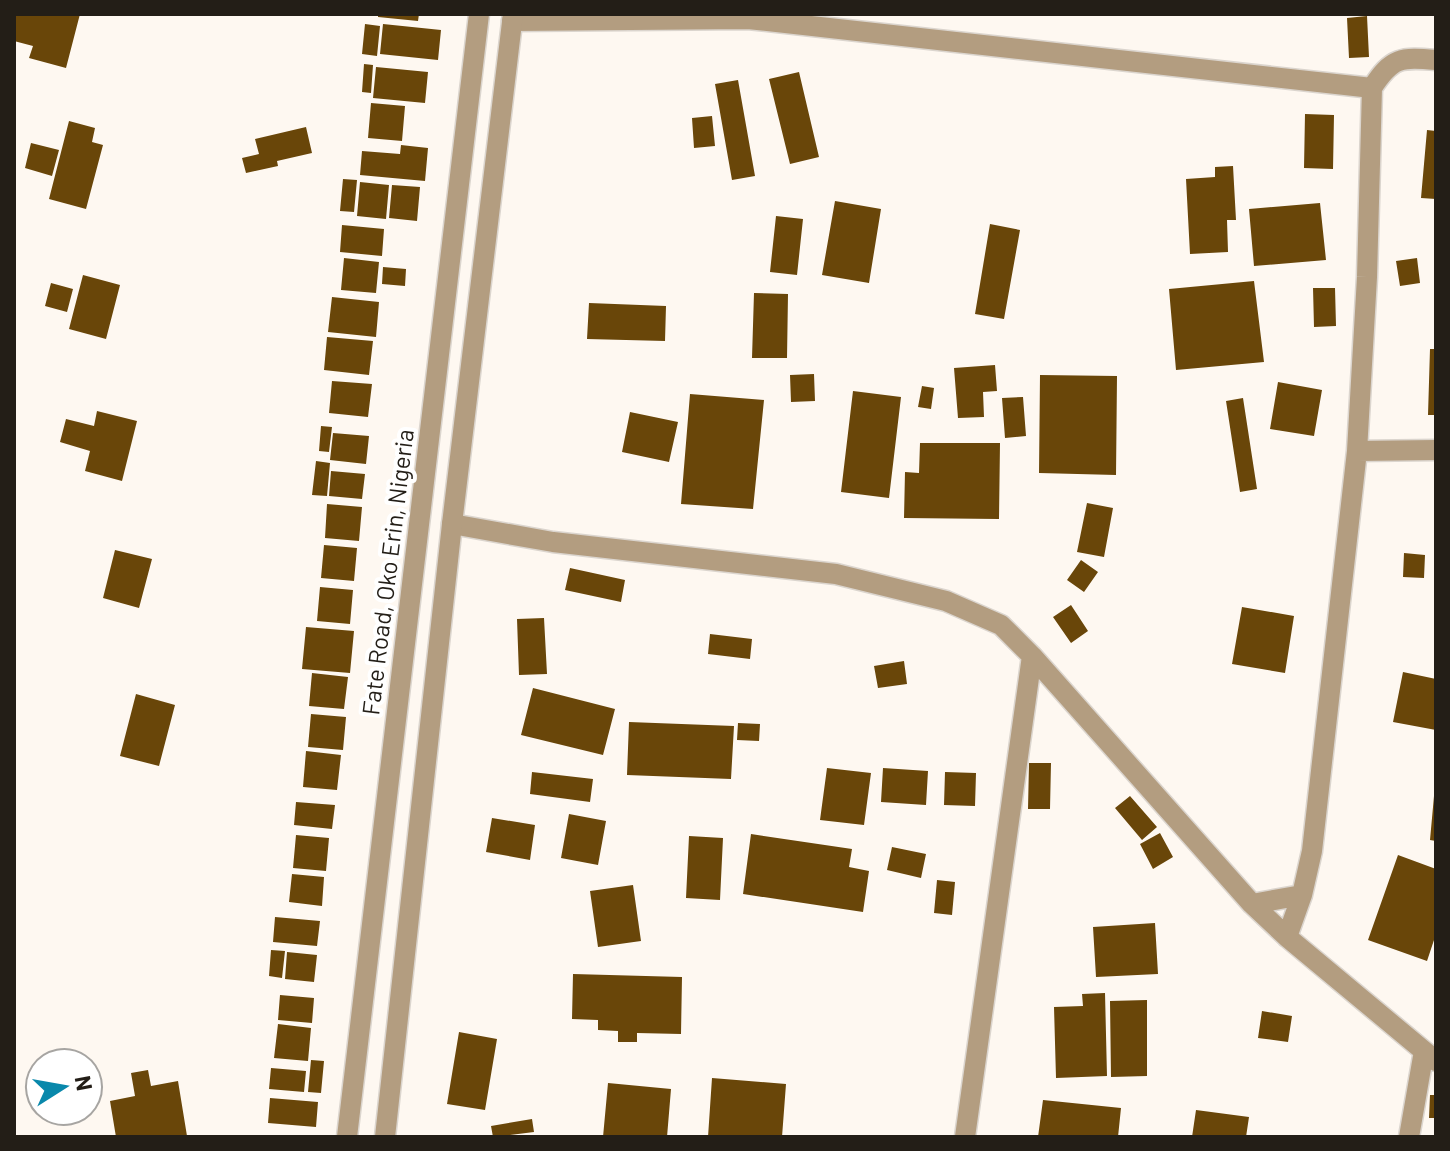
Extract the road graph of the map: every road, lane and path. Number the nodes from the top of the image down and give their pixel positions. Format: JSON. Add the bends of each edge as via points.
{"nodes":[{"id":1,"x":479,"y":14,"type":"edge"},
{"id":2,"x":512,"y":17,"type":"edge"},
{"id":3,"x":1436,"y":60,"type":"edge"},
{"id":4,"x":1372,"y":88,"type":"junction"},
{"id":5,"x":1436,"y":450,"type":"edge"},
{"id":6,"x":1357,"y":451,"type":"junction"},
{"id":7,"x":452,"y":524,"type":"junction"},
{"id":8,"x":1032,"y":656,"type":"junction"},
{"id":9,"x":1302,"y":895,"type":"junction"},
{"id":10,"x":1252,"y":904,"type":"junction"},
{"id":11,"x":1287,"y":937,"type":"junction"},
{"id":12,"x":1430,"y":1056,"type":"edge"},
{"id":13,"x":347,"y":1137,"type":"edge"},
{"id":14,"x":385,"y":1137,"type":"edge"},
{"id":15,"x":965,"y":1137,"type":"edge"},
{"id":16,"x":1409,"y":1137,"type":"edge"}],
"edges":[{"from":1,"to":13,"type":"street","name":"Fate Road, Oko Erin, Nigeria"},
{"from":2,"to":4,"type":"street","via":[[748,19]]},
{"from":2,"to":7,"type":"street"},
{"from":3,"to":4,"type":"street","via":[[1404,57],[1385,68]]},
{"from":4,"to":6,"type":"street"},
{"from":5,"to":6,"type":"street"},
{"from":6,"to":9,"type":"street","via":[[1312,851]]},
{"from":7,"to":8,"type":"street","via":[[553,542],[836,574],[946,601],[1001,625]]},
{"from":7,"to":14,"type":"street"},
{"from":8,"to":10,"type":"street"},
{"from":8,"to":15,"type":"street"},
{"from":9,"to":10,"type":"street"},
{"from":9,"to":11,"type":"street"},
{"from":10,"to":11,"type":"street"},
{"from":11,"to":12,"type":"street"},
{"from":12,"to":16,"type":"street"}]}
